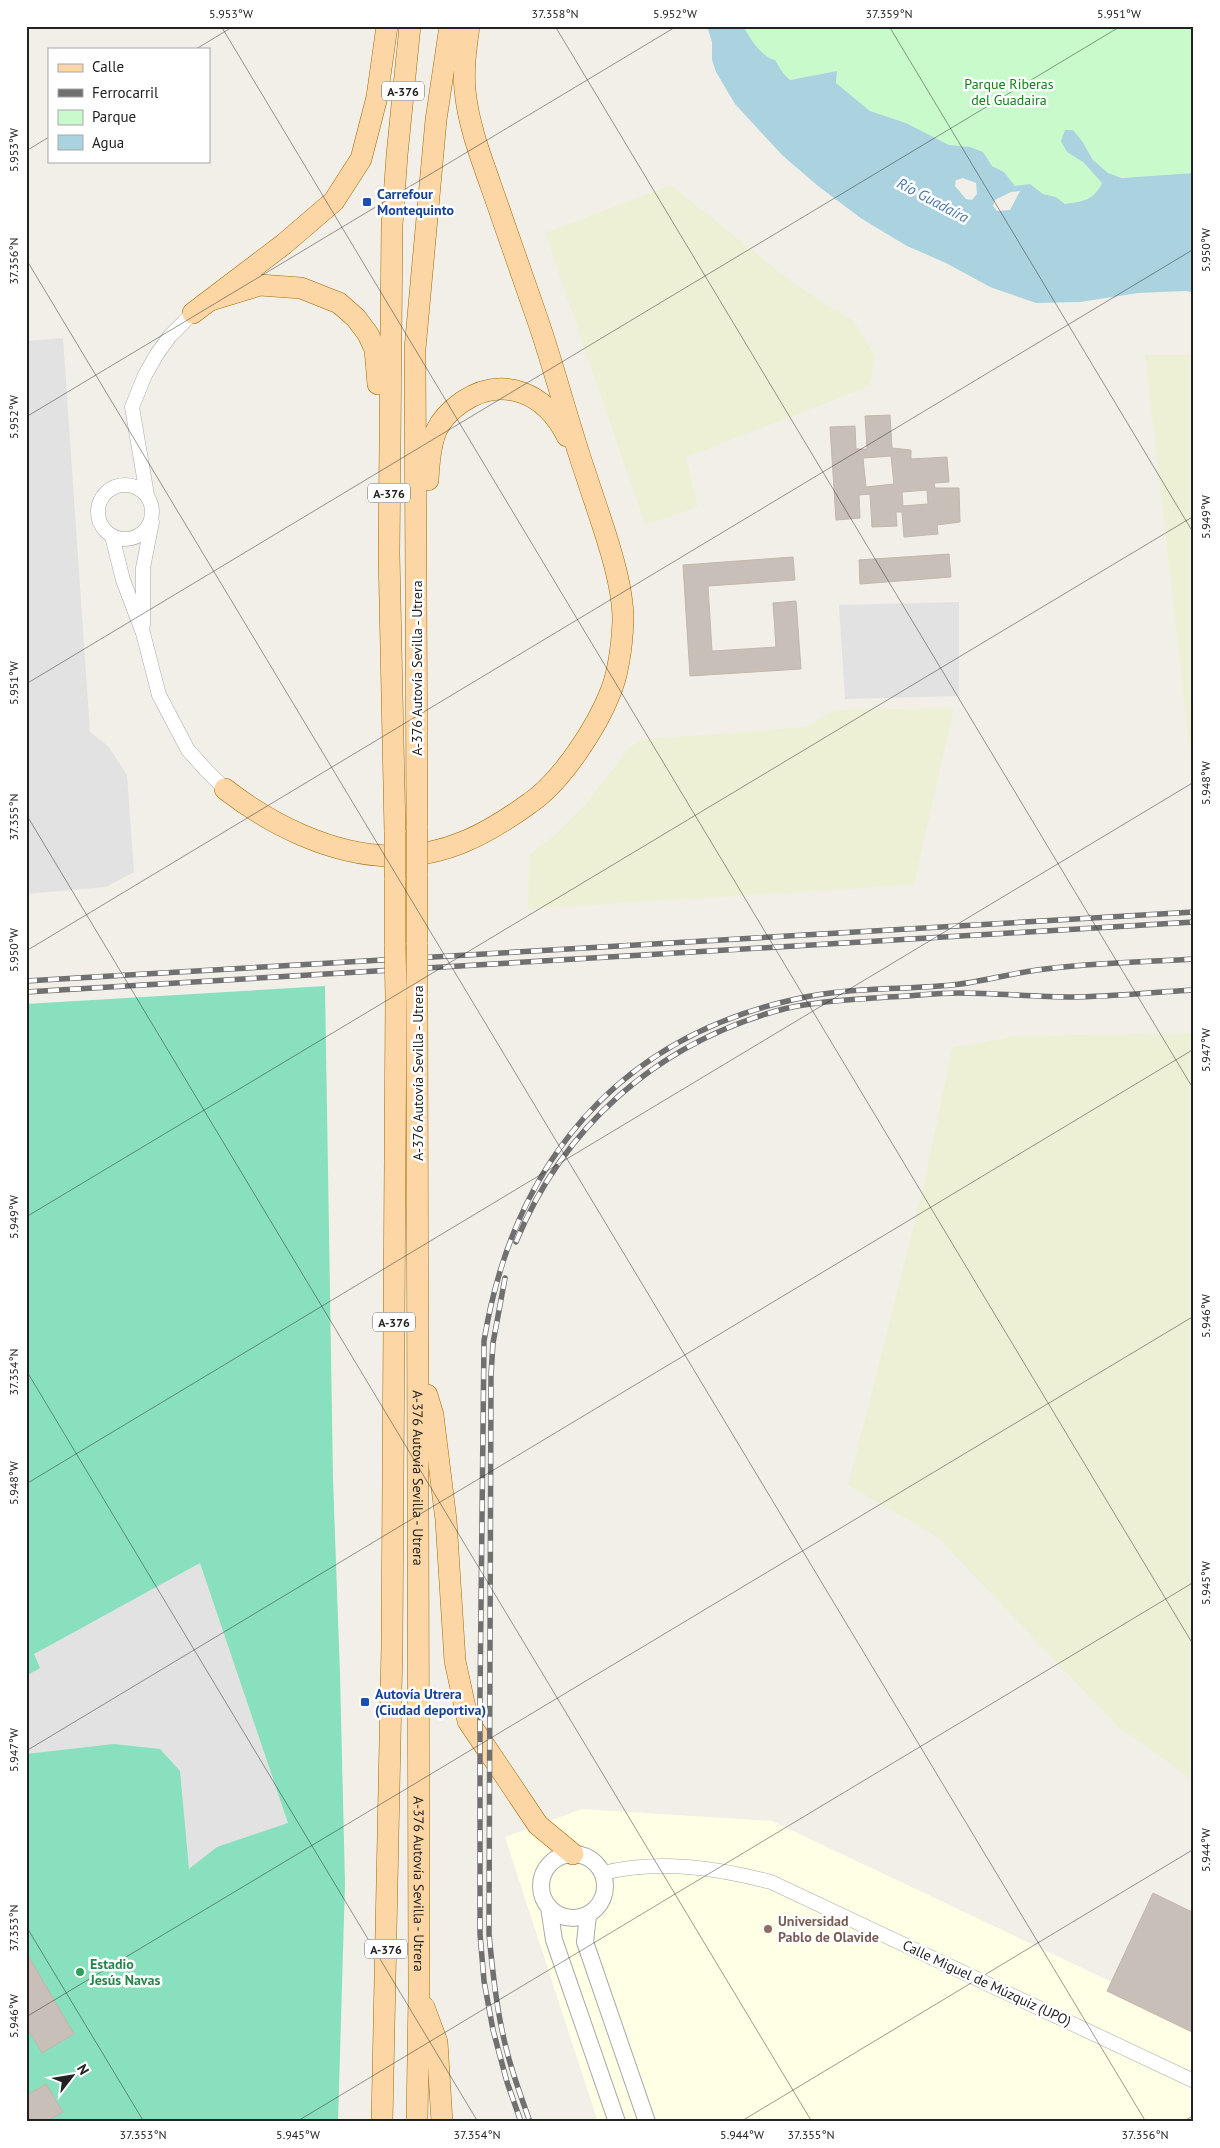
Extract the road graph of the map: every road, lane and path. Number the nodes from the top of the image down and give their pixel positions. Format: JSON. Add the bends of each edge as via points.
{"nodes":[{"id":1,"x":387,"y":26,"type":"edge"},
{"id":2,"x":397,"y":26,"type":"edge"},
{"id":3,"x":410,"y":26,"type":"edge"},
{"id":4,"x":450,"y":26,"type":"edge"},
{"id":5,"x":468,"y":26,"type":"edge"},
{"id":6,"x":397,"y":155,"type":"junction"},
{"id":7,"x":211,"y":300,"type":"junction"},
{"id":8,"x":193,"y":313,"type":"joint"},
{"id":9,"x":584,"y":470,"type":"junction"},
{"id":10,"x":147,"y":495,"type":"junction"},
{"id":11,"x":152,"y":518,"type":"junction"},
{"id":12,"x":112,"y":536,"type":"junction"},
{"id":13,"x":389,"y":554,"type":"junction"},
{"id":14,"x":417,"y":615,"type":"junction"},
{"id":15,"x":143,"y":633,"type":"junction"},
{"id":16,"x":225,"y":789,"type":"joint"},
{"id":17,"x":419,"y":1370,"type":"junction"},
{"id":18,"x":572,"y":1854,"type":"junction"},
{"id":19,"x":603,"y":1873,"type":"junction"},
{"id":20,"x":549,"y":1907,"type":"junction"},
{"id":21,"x":588,"y":1915,"type":"junction"},
{"id":22,"x":419,"y":1995,"type":"junction"},
{"id":23,"x":1194,"y":2081,"type":"edge"},
{"id":24,"x":382,"y":2122,"type":"edge"},
{"id":25,"x":418,"y":2122,"type":"edge"},
{"id":26,"x":442,"y":2122,"type":"edge"},
{"id":27,"x":617,"y":2122,"type":"edge"},
{"id":28,"x":647,"y":2122,"type":"edge"}],
"edges":[{"from":1,"to":7,"type":"main road","via":[[377,97],[361,159],[334,201]]},
{"from":2,"to":6,"type":"main road","via":[[392,73]]},
{"from":3,"to":6,"type":"main road","name":"A-376 Autovía Sevilla - Utrera","number":"A-376"},
{"from":4,"to":14,"type":"main road","name":"A-376 Autovía Sevilla - Utrera","number":"A-376","via":[[436,120],[415,349]]},
{"from":5,"to":9,"type":"main road","via":[[465,90],[475,139],[538,322]]},
{"from":6,"to":13,"type":"main road","name":"A-376 Autovía Sevilla - Utrera","number":"A-376","via":[[392,225]]},
{"from":7,"to":8,"type":"main road"},
{"from":7,"to":13,"type":"main road","via":[[260,285],[302,288],[339,303],[368,334],[376,349]]},
{"from":8,"to":10,"type":"street","via":[[157,354],[132,407]]},
{"from":9,"to":14,"type":"main road","via":[[555,415],[527,394],[497,390],[482,392],[454,408],[437,430],[429,458],[425,571]]},
{"from":9,"to":16,"type":"main road","via":[[621,596],[623,621],[618,662],[612,689],[596,723],[558,779],[541,796],[493,827],[447,849],[410,856],[383,856],[338,846],[291,830]]},
{"from":10,"to":11,"type":"street","via":[[152,506]]},
{"from":10,"to":12,"type":"street","via":[[135,486],[118,485],[105,493],[98,508],[100,524]]},
{"from":11,"to":12,"type":"street","via":[[147,529],[137,537],[124,540]]},
{"from":11,"to":15,"type":"street","via":[[143,568]]},
{"from":12,"to":15,"type":"street","via":[[123,580]]},
{"from":13,"to":24,"type":"main road","name":"A-376 Autovía Sevilla - Utrera","number":"A-376","bridge":true,"via":[[396,998],[392,1646]]},
{"from":14,"to":17,"type":"main road","name":"A-376 Autovía Sevilla - Utrera","number":"A-376","bridge":true},
{"from":15,"to":16,"type":"street","via":[[159,695],[171,721],[188,750]]},
{"from":17,"to":18,"type":"main road","via":[[433,1415],[446,1520],[455,1661],[468,1721],[538,1825]]},
{"from":17,"to":22,"type":"main road","name":"A-376 Autovía Sevilla - Utrera","number":"A-376"},
{"from":18,"to":19,"type":"street","via":[[588,1857]]},
{"from":18,"to":20,"type":"street","via":[[552,1862],[542,1878],[542,1892]]},
{"from":19,"to":21,"type":"street","via":[[606,1883],[603,1899]]},
{"from":19,"to":23,"type":"street","name":"Calle Miguel de Múzquiz (UPO)","via":[[661,1866],[691,1867],[733,1872],[771,1882]]},
{"from":20,"to":21,"type":"street","via":[[558,1915],[570,1918]]},
{"from":20,"to":27,"type":"street","via":[[554,1940]]},
{"from":21,"to":28,"type":"street","via":[[585,1942]]},
{"from":22,"to":25,"type":"main road","name":"A-376 Autovía Sevilla - Utrera","number":"A-376"},
{"from":22,"to":26,"type":"main road","via":[[436,2042]]}]}
